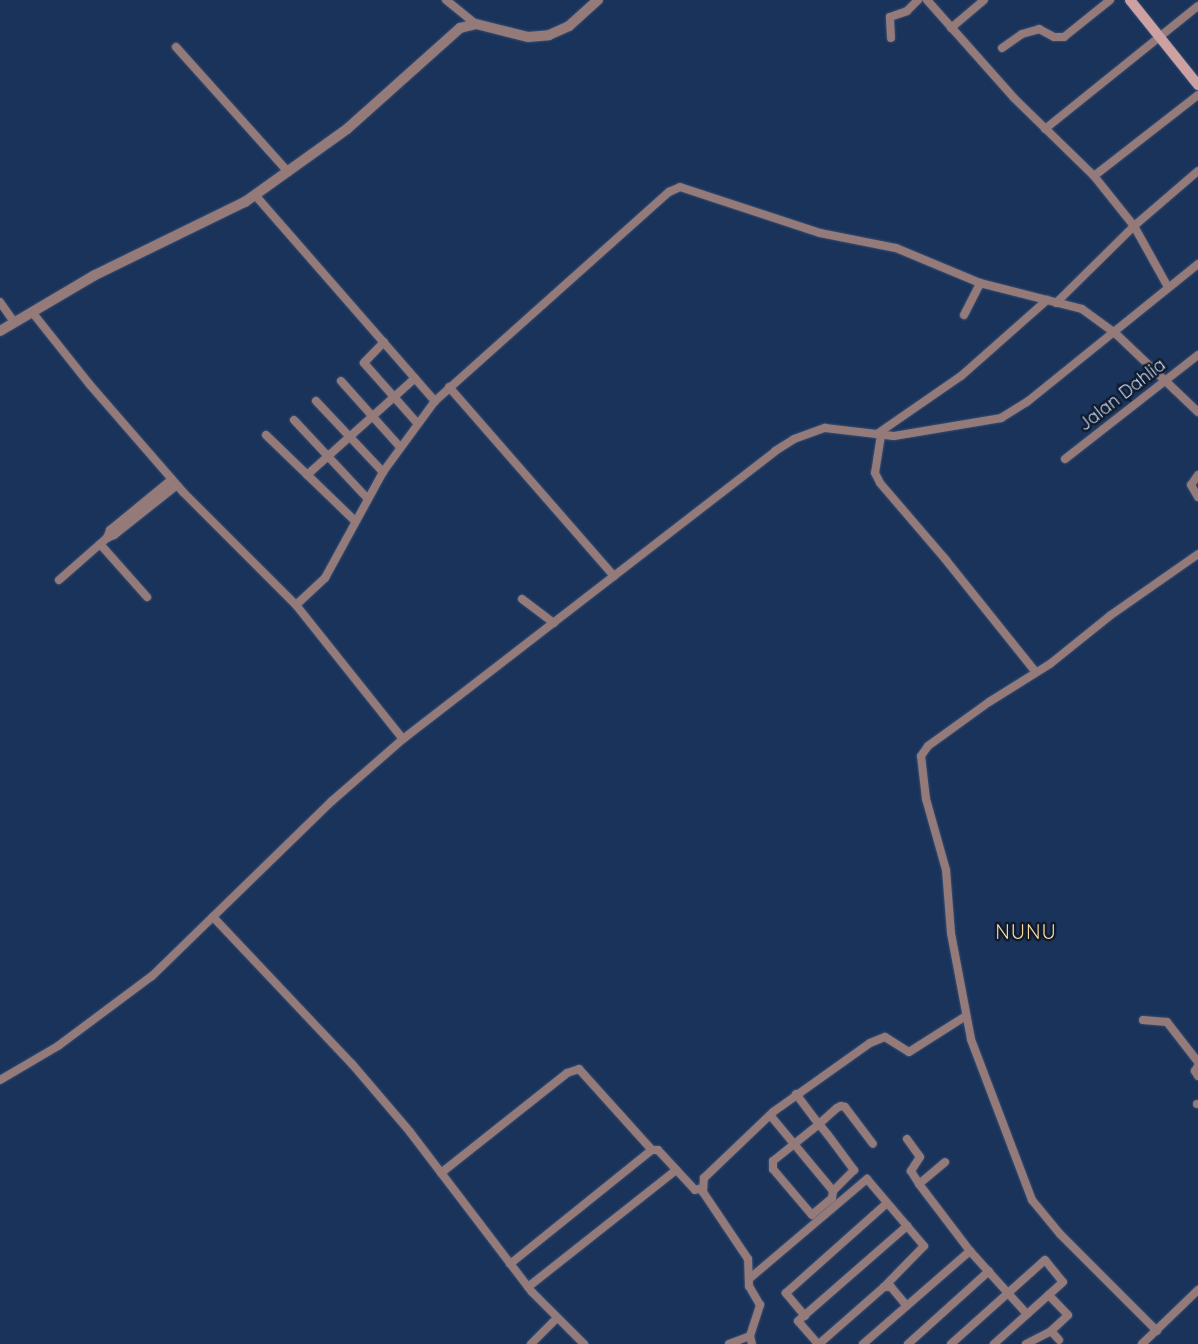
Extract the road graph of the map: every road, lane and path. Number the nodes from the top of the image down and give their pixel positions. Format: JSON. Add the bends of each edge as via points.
{"nodes":[{"id":1,"x":446,"y":0,"type":"edge"},
{"id":2,"x":598,"y":0,"type":"edge"},
{"id":3,"x":918,"y":0,"type":"edge"},
{"id":4,"x":927,"y":0,"type":"edge"},
{"id":5,"x":984,"y":0,"type":"edge"},
{"id":6,"x":1110,"y":0,"type":"edge"},
{"id":7,"x":1130,"y":0,"type":"edge"},
{"id":8,"x":1198,"y":6,"type":"edge"},
{"id":9,"x":476,"y":24,"type":"junction"},
{"id":10,"x":951,"y":28,"type":"junction"},
{"id":11,"x":890,"y":38,"type":"dead end"},
{"id":12,"x":1161,"y":38,"type":"junction"},
{"id":13,"x":176,"y":47,"type":"dead end"},
{"id":14,"x":1002,"y":48,"type":"dead end"},
{"id":15,"x":1198,"y":85,"type":"edge"},
{"id":16,"x":1198,"y":95,"type":"edge"},
{"id":17,"x":1045,"y":129,"type":"junction"},
{"id":18,"x":1198,"y":171,"type":"edge"},
{"id":19,"x":288,"y":172,"type":"junction"},
{"id":20,"x":1094,"y":176,"type":"junction"},
{"id":21,"x":255,"y":195,"type":"junction"},
{"id":22,"x":1134,"y":226,"type":"junction"},
{"id":23,"x":1198,"y":264,"type":"edge"},
{"id":24,"x":980,"y":283,"type":"junction"},
{"id":25,"x":1168,"y":287,"type":"junction"},
{"id":26,"x":1046,"y":300,"type":"junction"},
{"id":27,"x":0,"y":302,"type":"edge"},
{"id":28,"x":1056,"y":302,"type":"junction"},
{"id":29,"x":32,"y":312,"type":"junction"},
{"id":30,"x":964,"y":315,"type":"dead end"},
{"id":31,"x":14,"y":322,"type":"junction"},
{"id":32,"x":0,"y":331,"type":"edge"},
{"id":33,"x":1114,"y":332,"type":"junction"},
{"id":34,"x":384,"y":342,"type":"junction"},
{"id":35,"x":1198,"y":354,"type":"edge"},
{"id":36,"x":415,"y":378,"type":"junction"},
{"id":37,"x":1166,"y":380,"type":"junction"},
{"id":38,"x":341,"y":381,"type":"dead end"},
{"id":39,"x":449,"y":388,"type":"junction"},
{"id":40,"x":394,"y":396,"type":"junction"},
{"id":41,"x":316,"y":401,"type":"dead end"},
{"id":42,"x":436,"y":401,"type":"junction"},
{"id":43,"x":1198,"y":412,"type":"edge"},
{"id":44,"x":372,"y":416,"type":"junction"},
{"id":45,"x":294,"y":420,"type":"dead end"},
{"id":46,"x":418,"y":424,"type":"junction"},
{"id":47,"x":879,"y":434,"type":"junction"},
{"id":48,"x":266,"y":435,"type":"dead end"},
{"id":49,"x":349,"y":437,"type":"junction"},
{"id":50,"x":400,"y":447,"type":"junction"},
{"id":51,"x":328,"y":456,"type":"junction"},
{"id":52,"x":1065,"y":459,"type":"dead end"},
{"id":53,"x":383,"y":472,"type":"junction"},
{"id":54,"x":307,"y":475,"type":"junction"},
{"id":55,"x":1198,"y":475,"type":"edge"},
{"id":56,"x":175,"y":482,"type":"junction"},
{"id":57,"x":1198,"y":497,"type":"edge"},
{"id":58,"x":367,"y":498,"type":"junction"},
{"id":59,"x":354,"y":520,"type":"junction"},
{"id":60,"x":100,"y":544,"type":"junction"},
{"id":61,"x":1198,"y":554,"type":"edge"},
{"id":62,"x":614,"y":576,"type":"junction"},
{"id":63,"x":59,"y":580,"type":"dead end"},
{"id":64,"x":147,"y":597,"type":"dead end"},
{"id":65,"x":522,"y":599,"type":"dead end"},
{"id":66,"x":296,"y":605,"type":"junction"},
{"id":67,"x":554,"y":623,"type":"junction"},
{"id":68,"x":1035,"y":671,"type":"junction"},
{"id":69,"x":403,"y":739,"type":"junction"},
{"id":70,"x":214,"y":917,"type":"junction"},
{"id":71,"x":966,"y":1016,"type":"junction"},
{"id":72,"x":1143,"y":1020,"type":"dead end"},
{"id":73,"x":1198,"y":1062,"type":"edge"},
{"id":74,"x":1198,"y":1066,"type":"edge"},
{"id":75,"x":1198,"y":1076,"type":"edge"},
{"id":76,"x":0,"y":1080,"type":"edge"},
{"id":77,"x":796,"y":1094,"type":"junction"},
{"id":78,"x":770,"y":1115,"type":"junction"},
{"id":79,"x":819,"y":1124,"type":"junction"},
{"id":80,"x":907,"y":1139,"type":"dead end"},
{"id":81,"x":794,"y":1144,"type":"junction"},
{"id":82,"x":873,"y":1144,"type":"dead end"},
{"id":83,"x":652,"y":1150,"type":"junction"},
{"id":84,"x":945,"y":1162,"type":"dead end"},
{"id":85,"x":676,"y":1170,"type":"junction"},
{"id":86,"x":441,"y":1173,"type":"junction"},
{"id":87,"x":919,"y":1184,"type":"junction"},
{"id":88,"x":702,"y":1188,"type":"junction"},
{"id":89,"x":833,"y":1191,"type":"junction"},
{"id":90,"x":887,"y":1203,"type":"junction"},
{"id":91,"x":907,"y":1226,"type":"junction"},
{"id":92,"x":970,"y":1251,"type":"junction"},
{"id":93,"x":510,"y":1264,"type":"junction"},
{"id":94,"x":989,"y":1271,"type":"junction"},
{"id":95,"x":749,"y":1279,"type":"junction"},
{"id":96,"x":528,"y":1287,"type":"junction"},
{"id":97,"x":884,"y":1287,"type":"junction"},
{"id":98,"x":1198,"y":1290,"type":"edge"},
{"id":99,"x":1008,"y":1293,"type":"junction"},
{"id":100,"x":1049,"y":1295,"type":"junction"},
{"id":101,"x":906,"y":1305,"type":"junction"},
{"id":102,"x":1027,"y":1314,"type":"junction"},
{"id":103,"x":805,"y":1316,"type":"junction"},
{"id":104,"x":556,"y":1319,"type":"junction"},
{"id":105,"x":1051,"y":1331,"type":"junction"},
{"id":106,"x":1156,"y":1331,"type":"junction"},
{"id":107,"x":751,"y":1340,"type":"edge"},
{"id":108,"x":1059,"y":1340,"type":"dead end"},
{"id":109,"x":532,"y":1344,"type":"edge"},
{"id":110,"x":584,"y":1344,"type":"edge"},
{"id":111,"x":729,"y":1344,"type":"edge"},
{"id":112,"x":818,"y":1344,"type":"edge"},
{"id":113,"x":863,"y":1344,"type":"edge"},
{"id":114,"x":908,"y":1344,"type":"edge"},
{"id":115,"x":951,"y":1344,"type":"edge"},
{"id":116,"x":994,"y":1344,"type":"edge"},
{"id":117,"x":1026,"y":1344,"type":"edge"},
{"id":118,"x":1142,"y":1344,"type":"edge"}],
"edges":[{"from":1,"to":9,"type":"street"},
{"from":2,"to":9,"type":"street","via":[[570,26],[549,36],[528,37]]},
{"from":3,"to":11,"type":"street","via":[[907,11],[890,17]]},
{"from":4,"to":10,"type":"street"},
{"from":5,"to":10,"type":"street"},
{"from":6,"to":14,"type":"street","via":[[1064,37],[1054,38],[1039,29],[1022,34]]},
{"from":7,"to":12,"type":"main road"},
{"from":8,"to":12,"type":"street"},
{"from":9,"to":19,"type":"street","via":[[451,34],[382,100]]},
{"from":10,"to":17,"type":"street"},
{"from":12,"to":15,"type":"main road"},
{"from":12,"to":17,"type":"street"},
{"from":13,"to":19,"type":"street"},
{"from":16,"to":20,"type":"street"},
{"from":17,"to":20,"type":"street"},
{"from":18,"to":22,"type":"street"},
{"from":19,"to":21,"type":"street"},
{"from":20,"to":22,"type":"street"},
{"from":21,"to":29,"type":"street","via":[[232,210],[95,275]]},
{"from":21,"to":34,"type":"street"},
{"from":22,"to":25,"type":"street"},
{"from":22,"to":28,"type":"street"},
{"from":23,"to":25,"type":"street"},
{"from":24,"to":26,"type":"street"},
{"from":24,"to":30,"type":"street"},
{"from":24,"to":39,"type":"street","via":[[896,248],[820,233],[680,187],[669,192]]},
{"from":25,"to":33,"type":"street"},
{"from":26,"to":28,"type":"street"},
{"from":26,"to":47,"type":"street","via":[[962,376]]},
{"from":27,"to":31,"type":"street"},
{"from":28,"to":33,"type":"street","via":[[1082,309]]},
{"from":29,"to":31,"type":"street"},
{"from":29,"to":56,"type":"street"},
{"from":31,"to":32,"type":"street"},
{"from":33,"to":37,"type":"street"},
{"from":33,"to":47,"type":"street","via":[[1027,402],[1001,418],[913,435]]},
{"from":34,"to":36,"type":"street"},
{"from":34,"to":40,"type":"street","via":[[364,363]]},
{"from":35,"to":37,"type":"street","name":"Jalan Dahlia"},
{"from":36,"to":40,"type":"street"},
{"from":36,"to":42,"type":"street"},
{"from":37,"to":43,"type":"street"},
{"from":37,"to":52,"type":"street","name":"Jalan Dahlia"},
{"from":38,"to":44,"type":"street"},
{"from":39,"to":42,"type":"street"},
{"from":39,"to":62,"type":"street"},
{"from":40,"to":44,"type":"street"},
{"from":40,"to":46,"type":"street"},
{"from":41,"to":49,"type":"street"},
{"from":42,"to":46,"type":"street"},
{"from":44,"to":49,"type":"street"},
{"from":44,"to":50,"type":"street"},
{"from":45,"to":51,"type":"street"},
{"from":46,"to":50,"type":"street"},
{"from":47,"to":62,"type":"street","via":[[825,428],[794,439]]},
{"from":47,"to":68,"type":"street","via":[[875,472],[880,483]]},
{"from":48,"to":54,"type":"street"},
{"from":49,"to":51,"type":"street"},
{"from":49,"to":53,"type":"street"},
{"from":50,"to":53,"type":"street"},
{"from":51,"to":54,"type":"street"},
{"from":51,"to":58,"type":"street"},
{"from":53,"to":58,"type":"street"},
{"from":54,"to":59,"type":"street"},
{"from":55,"to":57,"type":"street","via":[[1191,485]]},
{"from":56,"to":60,"type":"street","via":[[110,530]]},
{"from":56,"to":66,"type":"street"},
{"from":58,"to":59,"type":"street"},
{"from":59,"to":66,"type":"street","via":[[325,578]]},
{"from":60,"to":63,"type":"street"},
{"from":60,"to":64,"type":"street"},
{"from":61,"to":68,"type":"street","via":[[1111,615],[1050,664]]},
{"from":62,"to":67,"type":"street"},
{"from":65,"to":67,"type":"street"},
{"from":66,"to":69,"type":"street"},
{"from":67,"to":69,"type":"street"},
{"from":68,"to":71,"type":"street","via":[[928,746],[920,756],[926,799],[946,870],[950,933]]},
{"from":69,"to":70,"type":"street","via":[[332,801]]},
{"from":70,"to":76,"type":"street","via":[[124,998],[58,1046]]},
{"from":70,"to":86,"type":"street","via":[[352,1064]]},
{"from":71,"to":77,"type":"street","via":[[909,1052],[881,1037]]},
{"from":71,"to":106,"type":"street","via":[[978,1064],[1035,1204]]},
{"from":72,"to":73,"type":"street","via":[[1167,1022]]},
{"from":74,"to":75,"type":"street","via":[[1195,1071]]},
{"from":77,"to":78,"type":"street"},
{"from":77,"to":79,"type":"street"},
{"from":78,"to":81,"type":"street"},
{"from":78,"to":88,"type":"street","via":[[704,1178]]},
{"from":79,"to":81,"type":"street"},
{"from":79,"to":82,"type":"street","via":[[843,1106]]},
{"from":79,"to":89,"type":"street","via":[[854,1170]]},
{"from":80,"to":87,"type":"street","via":[[920,1157],[911,1171]]},
{"from":81,"to":89,"type":"street"},
{"from":81,"to":89,"type":"street","via":[[773,1161],[772,1166],[812,1215],[832,1198]]},
{"from":83,"to":85,"type":"street","via":[[658,1150]]},
{"from":83,"to":86,"type":"street","via":[[580,1070],[573,1070]]},
{"from":83,"to":93,"type":"street"},
{"from":84,"to":87,"type":"street"},
{"from":85,"to":88,"type":"street","via":[[695,1190]]},
{"from":85,"to":96,"type":"street"},
{"from":86,"to":93,"type":"street"},
{"from":87,"to":92,"type":"street"},
{"from":88,"to":95,"type":"street","via":[[748,1259]]},
{"from":90,"to":91,"type":"street"},
{"from":90,"to":95,"type":"street","via":[[867,1180]]},
{"from":90,"to":103,"type":"street","via":[[786,1294]]},
{"from":91,"to":97,"type":"street","via":[[924,1249]]},
{"from":91,"to":103,"type":"street"},
{"from":92,"to":94,"type":"street"},
{"from":92,"to":101,"type":"street"},
{"from":93,"to":96,"type":"street"},
{"from":94,"to":99,"type":"street"},
{"from":94,"to":114,"type":"street"},
{"from":95,"to":107,"type":"street","via":[[751,1292],[760,1306]]},
{"from":96,"to":104,"type":"street"},
{"from":97,"to":101,"type":"street","via":[[890,1287]]},
{"from":97,"to":112,"type":"street"},
{"from":98,"to":106,"type":"street"},
{"from":99,"to":100,"type":"street","via":[[1045,1260],[1063,1282]]},
{"from":99,"to":102,"type":"street"},
{"from":99,"to":115,"type":"street"},
{"from":100,"to":102,"type":"street"},
{"from":100,"to":105,"type":"street","via":[[1071,1313]]},
{"from":101,"to":113,"type":"street"},
{"from":102,"to":116,"type":"street"},
{"from":103,"to":112,"type":"street","via":[[798,1322]]},
{"from":104,"to":109,"type":"street"},
{"from":104,"to":110,"type":"street"},
{"from":105,"to":108,"type":"street"},
{"from":105,"to":117,"type":"street"},
{"from":106,"to":118,"type":"street"},
{"from":107,"to":111,"type":"street"}]}
